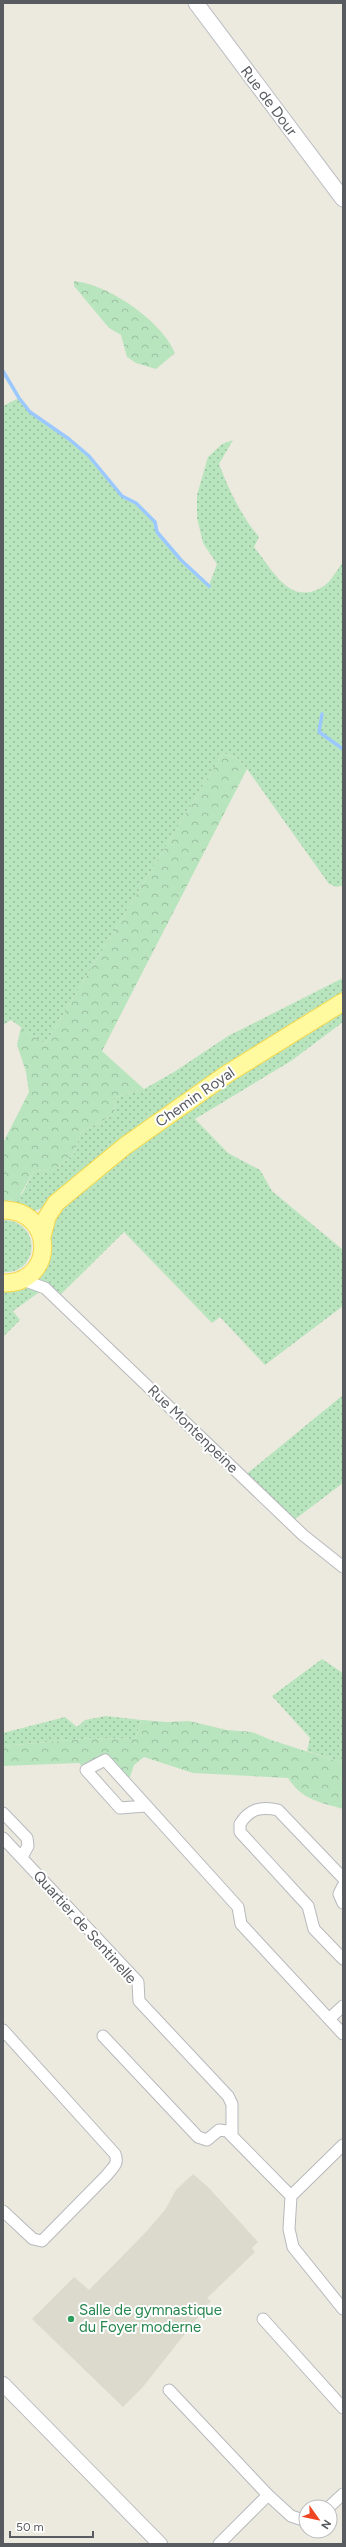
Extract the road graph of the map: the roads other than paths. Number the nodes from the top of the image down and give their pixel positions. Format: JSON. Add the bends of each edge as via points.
{"nodes":[{"id":1,"x":196,"y":3,"type":"edge"},
{"id":2,"x":343,"y":199,"type":"edge"},
{"id":3,"x":343,"y":1002,"type":"edge"},
{"id":4,"x":56,"y":1203,"type":"junction"},
{"id":5,"x":3,"y":1210,"type":"edge"},
{"id":6,"x":22,"y":1213,"type":"junction"},
{"id":7,"x":42,"y":1237,"type":"junction"},
{"id":8,"x":38,"y":1266,"type":"junction"},
{"id":9,"x":23,"y":1280,"type":"junction"},
{"id":10,"x":3,"y":1283,"type":"edge"},
{"id":11,"x":46,"y":1288,"type":"junction"},
{"id":12,"x":343,"y":1567,"type":"edge"},
{"id":13,"x":146,"y":1806,"type":"junction"},
{"id":14,"x":3,"y":1813,"type":"edge"},
{"id":15,"x":3,"y":1838,"type":"edge"},
{"id":16,"x":22,"y":1857,"type":"junction"},
{"id":17,"x":343,"y":1878,"type":"edge"},
{"id":18,"x":343,"y":1886,"type":"edge"},
{"id":19,"x":343,"y":1903,"type":"edge"},
{"id":20,"x":343,"y":1959,"type":"edge"},
{"id":21,"x":343,"y":2006,"type":"edge"},
{"id":22,"x":329,"y":2019,"type":"junction"},
{"id":23,"x":3,"y":2030,"type":"edge"},
{"id":24,"x":343,"y":2034,"type":"edge"},
{"id":25,"x":103,"y":2036,"type":"dead end"},
{"id":26,"x":232,"y":2134,"type":"junction"},
{"id":27,"x":343,"y":2145,"type":"edge"},
{"id":28,"x":290,"y":2196,"type":"junction"},
{"id":29,"x":3,"y":2211,"type":"edge"},
{"id":30,"x":343,"y":2309,"type":"edge"},
{"id":31,"x":263,"y":2319,"type":"dead end"},
{"id":32,"x":3,"y":2384,"type":"edge"},
{"id":33,"x":169,"y":2390,"type":"dead end"},
{"id":34,"x":343,"y":2408,"type":"edge"},
{"id":35,"x":268,"y":2496,"type":"junction"},
{"id":36,"x":298,"y":2518,"type":"edge"},
{"id":37,"x":160,"y":2544,"type":"edge"},
{"id":38,"x":219,"y":2544,"type":"edge"}],
"edges":[{"from":1,"to":2,"type":"main road","name":"Rue de Dour"},
{"from":3,"to":4,"type":"main road","name":"Chemin Royal","via":[[178,1107]]},
{"from":4,"to":6,"type":"main road","name":"Chemin Royal"},
{"from":4,"to":7,"type":"main road","name":"Chemin Royal","via":[[47,1217]]},
{"from":5,"to":6,"type":"main road"},
{"from":6,"to":7,"type":"main road","via":[[38,1227]]},
{"from":7,"to":8,"type":"main road","name":"Chemin Royal","via":[[43,1251]]},
{"from":8,"to":9,"type":"main road"},
{"from":8,"to":11,"type":"street","name":"Rue Montenpeine"},
{"from":9,"to":10,"type":"main road"},
{"from":9,"to":11,"type":"street","name":"Rue Montenpeine"},
{"from":11,"to":12,"type":"street","name":"Rue Montenpeine","via":[[303,1535]]},
{"from":13,"to":13,"type":"street","via":[[105,1760],[86,1770],[120,1808]]},
{"from":13,"to":22,"type":"street","via":[[238,1907],[240,1924]]},
{"from":14,"to":16,"type":"street","name":"Quartier de Sentinelle","via":[[27,1838],[28,1846]]},
{"from":15,"to":16,"type":"street","name":"Quartier de Sentinelle"},
{"from":16,"to":26,"type":"street","name":"Quartier de Sentinelle","via":[[138,1982],[139,2001],[228,2096],[232,2104]]},
{"from":17,"to":20,"type":"street","via":[[278,1810],[267,1807],[249,1812],[240,1824],[240,1832],[308,1906],[314,1929]]},
{"from":18,"to":19,"type":"street","via":[[339,1894]]},
{"from":21,"to":22,"type":"street"},
{"from":22,"to":24,"type":"street"},
{"from":23,"to":29,"type":"street","via":[[117,2159],[116,2164],[106,2175],[42,2241],[33,2239]]},
{"from":25,"to":26,"type":"street","via":[[198,2137],[207,2140],[222,2129]]},
{"from":26,"to":28,"type":"street"},
{"from":27,"to":28,"type":"street"},
{"from":28,"to":30,"type":"street","via":[[289,2229],[292,2247]]},
{"from":31,"to":34,"type":"street"},
{"from":32,"to":37,"type":"street"},
{"from":33,"to":35,"type":"street"},
{"from":35,"to":36,"type":"street","via":[[291,2516]]},
{"from":35,"to":38,"type":"street"}]}
